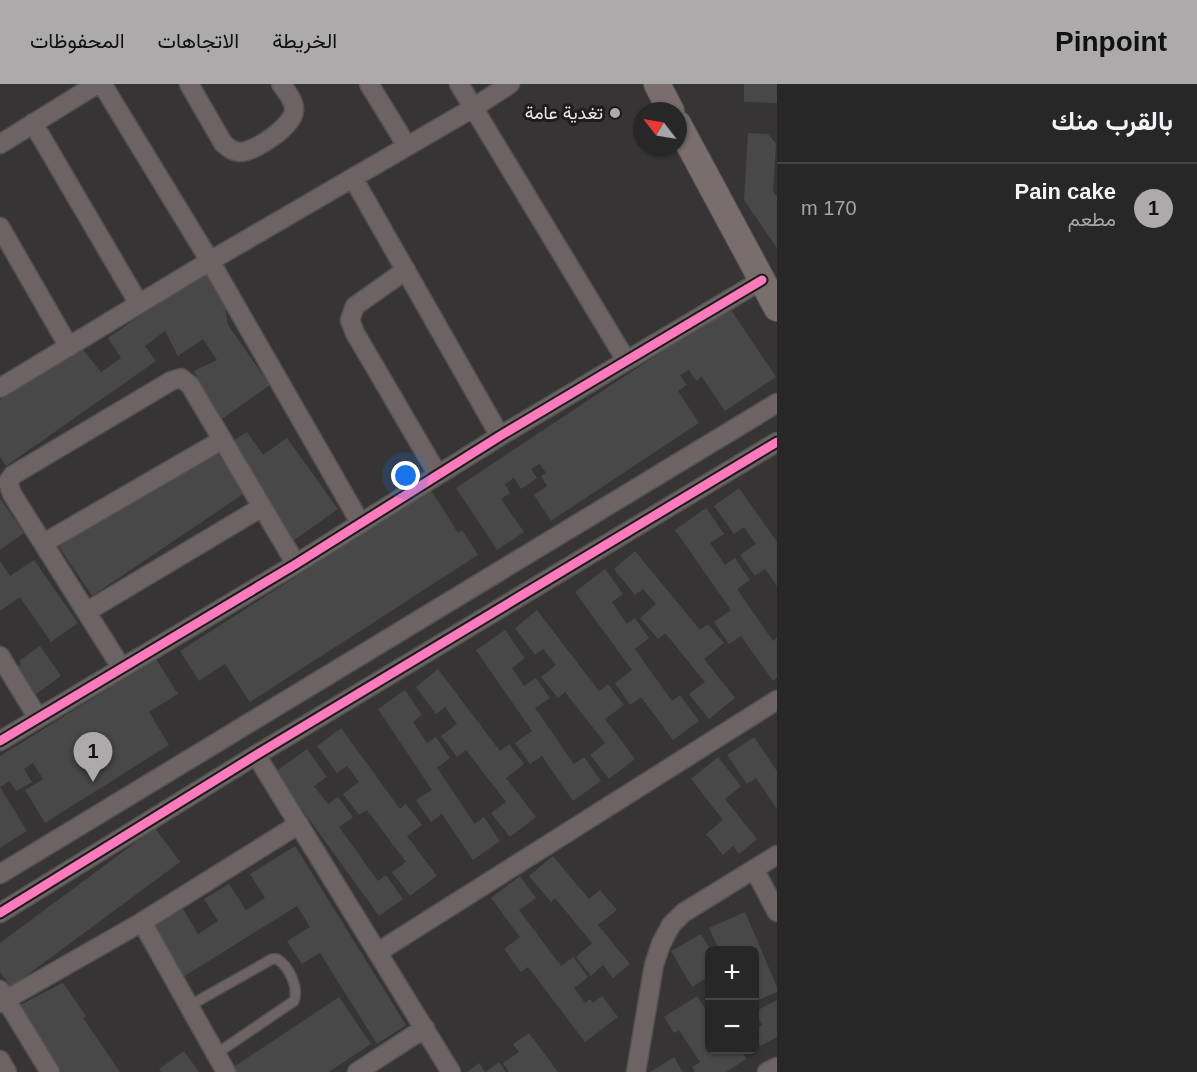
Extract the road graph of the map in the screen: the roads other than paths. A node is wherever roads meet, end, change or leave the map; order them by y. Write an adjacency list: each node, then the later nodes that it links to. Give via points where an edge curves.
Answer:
1 (97, 84): 11 (street)
2 (102, 84): 17 (street)
3 (189, 84): 4 (street, via 223,143 238,152 255,148 291,120 293,103)
4 (282, 84)
5 (369, 84): 14 (street)
6 (459, 84): 10 (street)
7 (510, 84): 10 (street)
8 (657, 84): 9 (street)
9 (666, 102)
10 (473, 108): 14 (street); 23 (street)
11 (33, 123): 13 (street); 20 (street)
12 (687, 141): 19 (street)
13 (0, 144)
14 (407, 146): 15 (street)
15 (353, 178): 17 (street); 18 (street)
16 (0, 227): 22 (street)
17 (210, 261): 20 (street); 31 (street)
18 (406, 270): 26 (street); 29 (street, via 355,306 350,320)
19 (762, 280): 21 (street); 23 (street)
20 (139, 304): 22 (street)
21 (777, 308)
22 (69, 347): 24 (street)
23 (626, 360): 26 (street)
24 (0, 388)
25 (777, 403): 44 (street)
26 (500, 436): 29 (street)
27 (222, 440): 30 (street); 32 (street); 32 (street, via 188,381 171,381 9,478 12,494)
28 (777, 442): 40 (street)
29 (438, 476): 31 (street)
30 (262, 507): 33 (street); 34 (street)
31 (361, 524): 33 (street)
32 (44, 543): 34 (street)
33 (296, 564): 36 (street)
34 (86, 612): 36 (street)
35 (0, 656): 38 (street)
36 (121, 667): 38 (street)
37 (777, 700): 48 (street)
38 (39, 718): 39 (street)
39 (0, 741)
40 (256, 755): 41 (street); 46 (street)
41 (299, 824): 47 (street); 48 (street)
42 (777, 855): 43 (street)
43 (754, 869): 45 (street); 60 (street, via 683,913 671,925 654,965)
44 (0, 874)
45 (777, 912)
46 (0, 913)
47 (142, 921): 49 (street); 50 (street)
48 (378, 952): 51 (street)
49 (2, 998): 56 (street)
50 (189, 1006): 52 (street); 52 (lane, via 272,959 284,966 296,989 294,1001)
51 (425, 1029): 58 (street); 59 (street)
52 (216, 1053): 57 (street)
53 (0, 1060): 55 (street)
54 (777, 1067): 61 (street)
55 (8, 1072)
56 (50, 1072)
57 (226, 1072)
58 (357, 1072)
59 (451, 1072)
60 (636, 1072)
61 (767, 1072)

